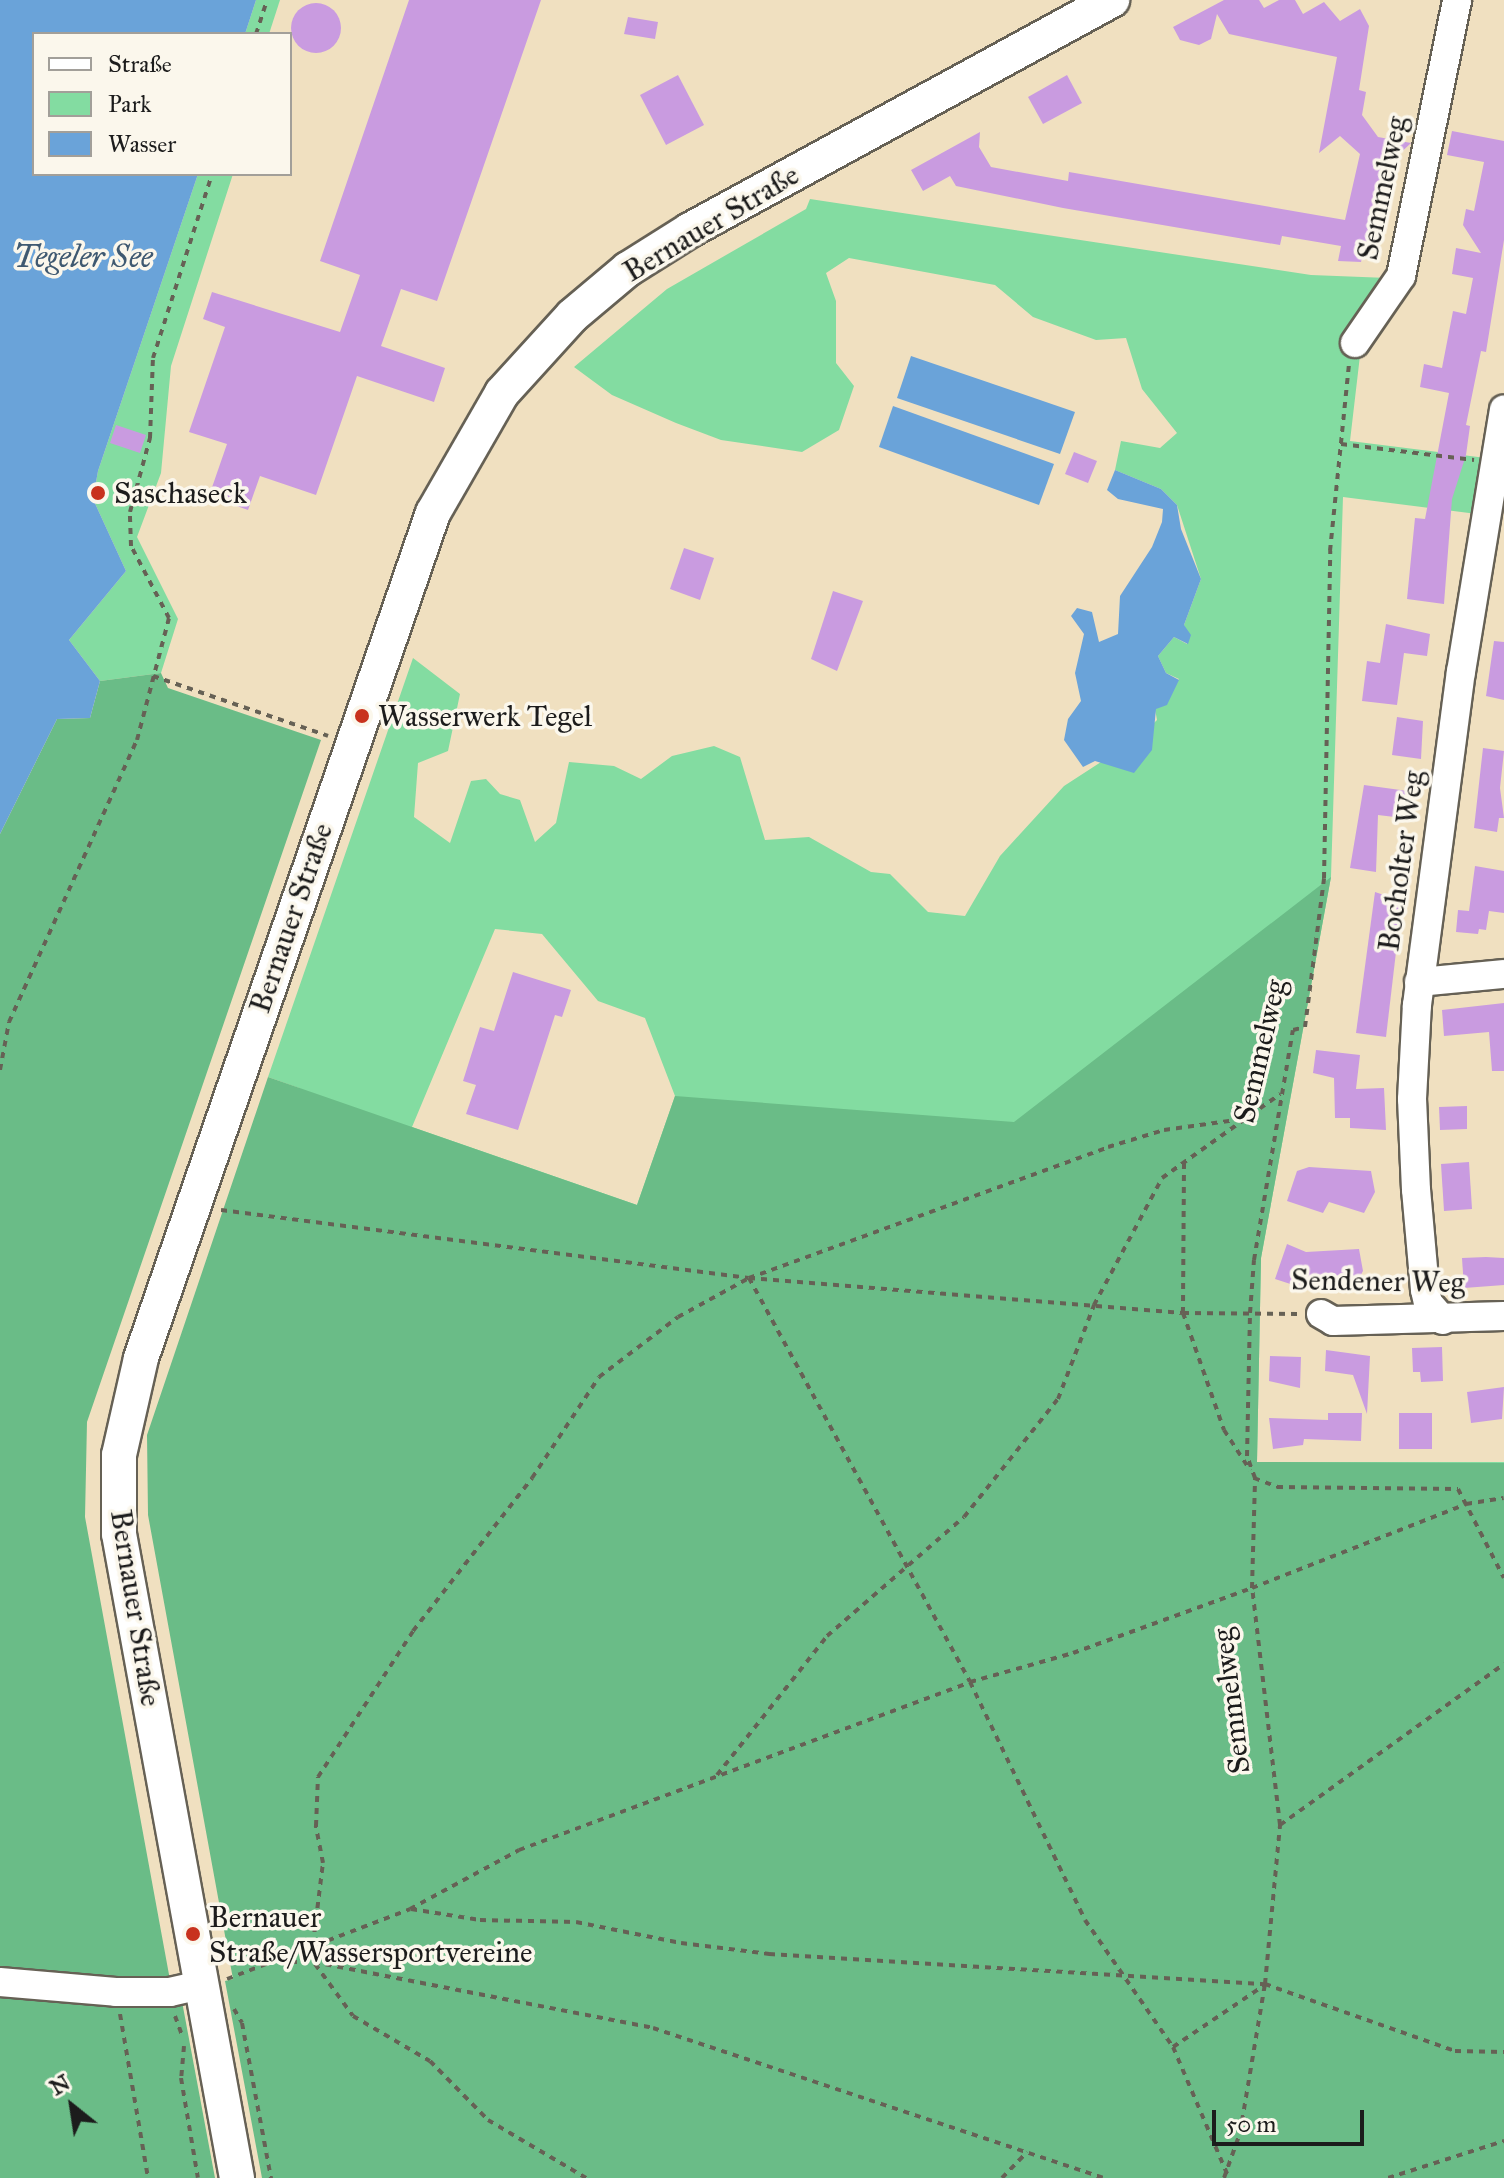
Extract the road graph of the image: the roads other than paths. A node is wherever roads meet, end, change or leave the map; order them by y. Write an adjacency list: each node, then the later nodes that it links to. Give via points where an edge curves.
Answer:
1 (1112, 0): 12 (main road, Bernauer Straße, via 628,269 533,356 482,422 445,486 388,634 202,1176 123,1425 119,1534)
2 (1457, 0): 3 (street, Semmelweg, via 1401,276)
3 (1355, 343)
4 (1504, 409): 5 (street, Bocholter Weg)
5 (1494, 468): 7 (street, Bocholter Weg)
6 (1504, 974): 7 (street)
7 (1419, 982): 10 (street, Bocholter Weg, via 1412,1097 1416,1190 1425,1290 1428,1303)
8 (1321, 1314): 10 (street, Sendener Weg, via 1333,1321)
9 (1504, 1316): 10 (street, Sendener Weg)
10 (1443, 1320)
11 (0, 1982): 12 (street, via 116,1992)
12 (209, 1985): 13 (main road, Bernauer Straße)
13 (237, 2178)

